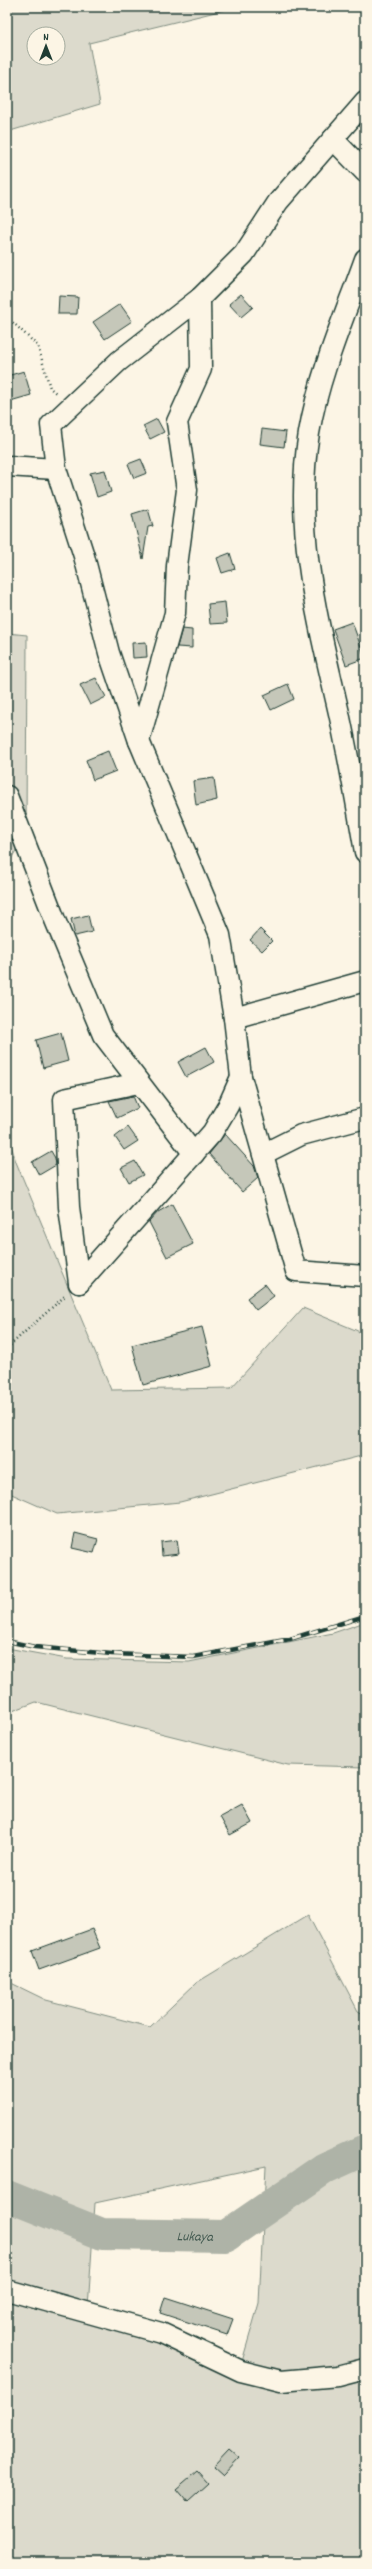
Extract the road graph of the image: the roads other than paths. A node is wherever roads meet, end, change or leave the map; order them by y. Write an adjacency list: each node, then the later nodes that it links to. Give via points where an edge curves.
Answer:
1 (365, 102): 2 (street)
2 (333, 139): 3 (street); 5 (street, via 278,202 244,254)
3 (365, 172)
4 (365, 259): 10 (street, via 329,360 309,433 304,480 304,529 312,590)
5 (200, 298): 7 (street, via 119,361 51,425); 8 (street, via 201,369 178,422 187,490 177,566 175,613)
6 (7, 466): 7 (street)
7 (56, 469): 8 (street, via 84,556 109,653)
8 (139, 741): 12 (street, via 220,935)
9 (7, 796): 14 (street, via 95,1018 103,1035)
10 (365, 852)
11 (365, 981): 12 (street)
12 (234, 1018): 13 (street)
13 (241, 1077): 16 (street, via 212,1133); 17 (street)
14 (138, 1083): 16 (street); 16 (street, via 64,1099 69,1207 79,1283)
15 (365, 1118): 17 (street, via 301,1135)
16 (194, 1154)
17 (263, 1154): 18 (street, via 296,1271)
18 (365, 1276)
19 (7, 2290): 20 (street, via 161,2333 241,2371 281,2381 338,2376)
20 (365, 2369)

